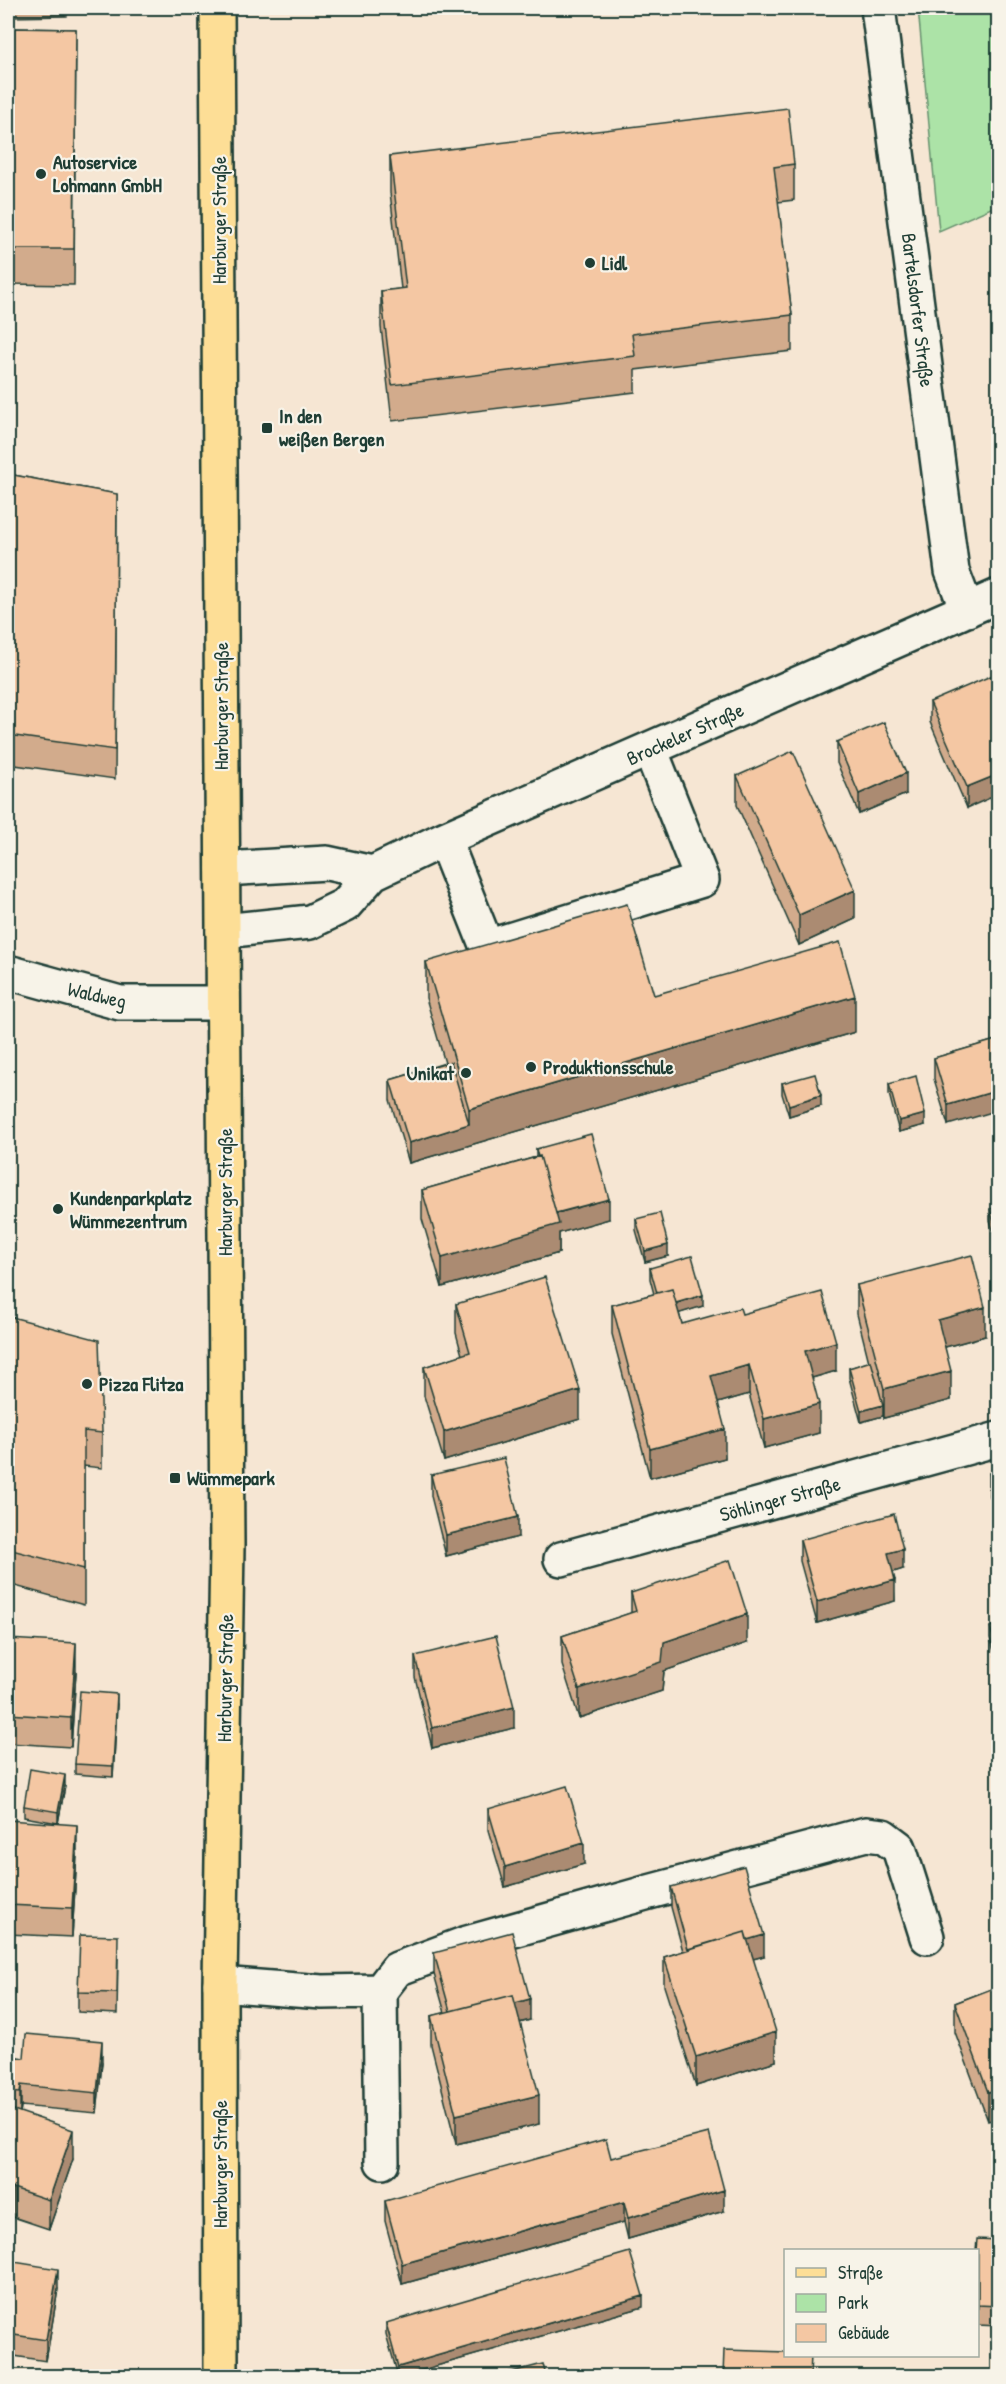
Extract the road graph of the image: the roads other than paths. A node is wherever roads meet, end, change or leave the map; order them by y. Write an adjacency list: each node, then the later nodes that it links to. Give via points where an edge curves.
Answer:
1 (217, 8): 7 (main road, Harburger Straße)
2 (878, 8): 4 (street, Bartelsdorfer Straße, via 952,571)
3 (999, 596): 4 (street, Brockeler Straße)
4 (967, 610): 5 (street, Brockeler Straße)
5 (650, 749): 6 (street, Brockeler Straße); 6 (street, via 702,880 487,946)
6 (444, 839): 8 (street, Brockeler Straße)
7 (223, 869): 8 (street, via 327,863); 9 (main road, Harburger Straße)
8 (373, 873): 9 (street, Brockeler Straße, via 345,905 310,922)
9 (223, 931): 11 (main road, Harburger Straße)
10 (8, 972): 11 (street, Waldweg, via 120,1003)
11 (223, 1004): 15 (main road, Harburger Straße, via 228,1546)
12 (999, 1439): 13 (street, Söhlinger Straße)
13 (561, 1559)
14 (927, 1937): 16 (street, via 899,1848 884,1836 866,1834 464,1944 397,1969)
15 (220, 1984): 16 (street, via 322,1992); 18 (main road, Harburger Straße)
16 (380, 1991): 17 (street)
17 (382, 2162)
18 (221, 2376)

